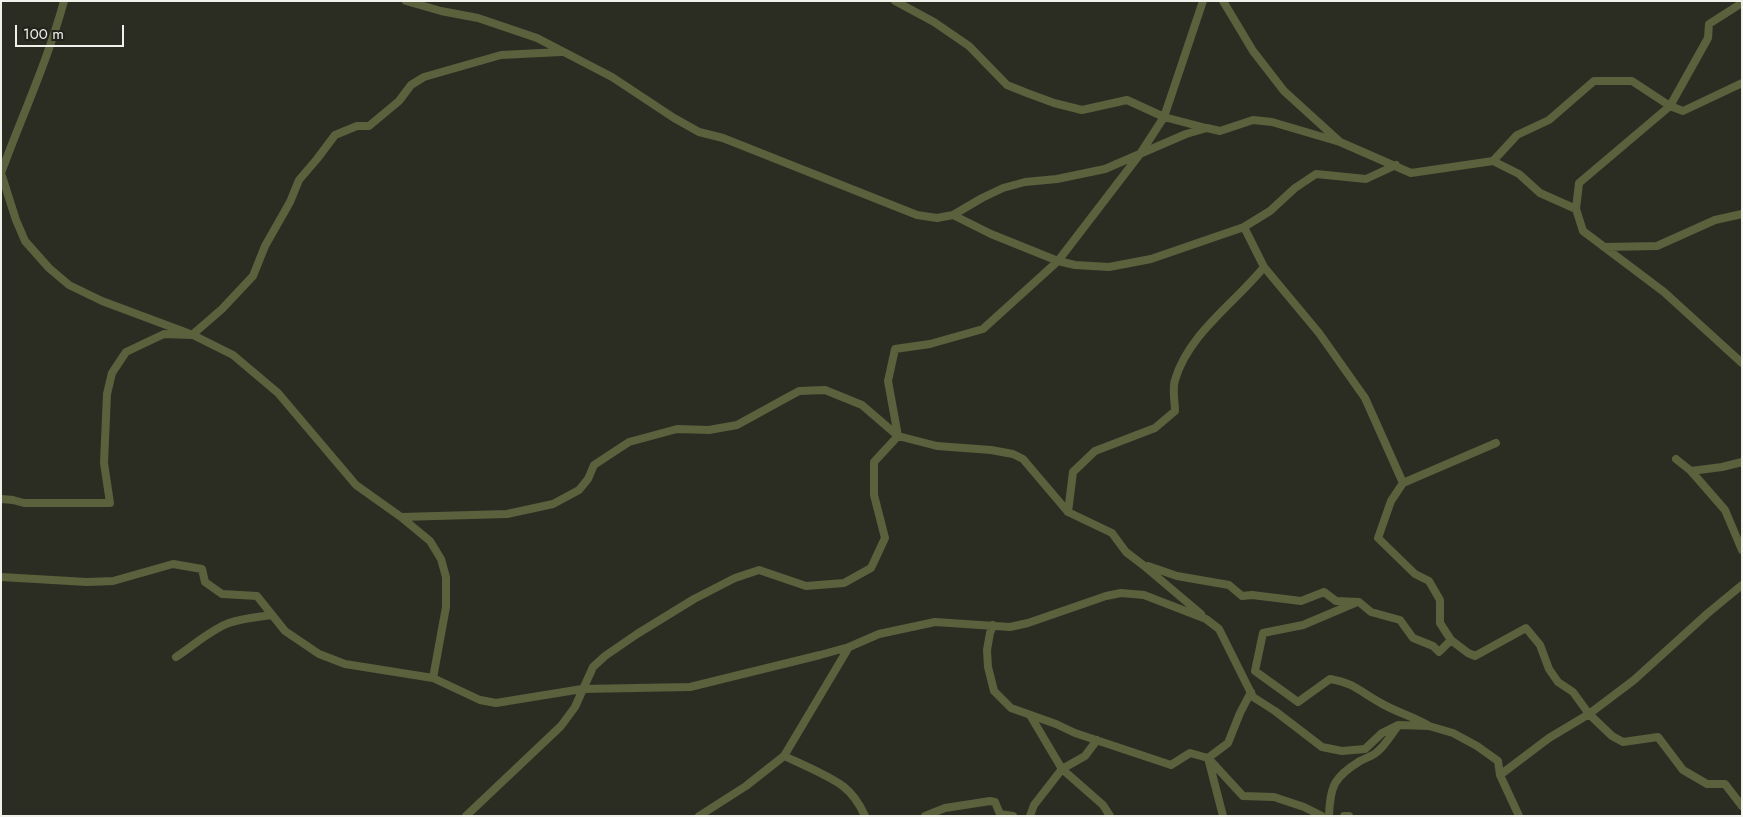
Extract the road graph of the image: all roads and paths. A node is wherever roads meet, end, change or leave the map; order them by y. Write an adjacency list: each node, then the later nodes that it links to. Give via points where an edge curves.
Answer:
1 (64, 1): 18 (street, via 54,37)
2 (406, 1): 8 (street)
3 (444, 1): 8 (street)
4 (896, 1): 12 (street, via 969,46 1007,84 1054,103 1082,110 1127,100)
5 (1202, 1): 12 (street)
6 (1223, 1): 14 (street, via 1259,60 1284,91)
7 (1742, 3): 11 (street, via 1709,24 1708,38)
8 (441, 11): 9 (street, via 478,18 537,38)
9 (563, 52): 21 (street, via 612,77 699,132 723,138 917,214 937,218); 26 (street, via 501,55 424,77 410,85 399,101 369,126 357,126 335,135 299,180 253,276 222,310)
10 (1742, 83): 11 (street, via 1683,111)
11 (1670, 106): 16 (street, via 1632,81 1594,81 1549,120 1517,135); 19 (street, via 1579,183)
12 (1164, 117): 13 (street); 15 (street)
13 (1207, 128): 14 (street, via 1220,131 1253,120 1272,122); 15 (street)
14 (1340, 142): 17 (street)
15 (1140, 154): 21 (street, via 1105,169 1004,188); 24 (street)
16 (1493, 161): 17 (street, via 1411,173); 19 (street, via 1519,174 1540,193)
17 (1396, 166): 22 (street, via 1366,179 1316,174 1270,211)
18 (1, 173): 26 (street, via 25,241 69,285)
19 (1576, 209): 23 (street, via 1583,231)
20 (1742, 214): 23 (street, via 1715,220 1657,246)
21 (953, 215): 24 (street)
22 (1244, 227): 24 (street, via 1151,259 1117,266 1075,265); 25 (street)
23 (1604, 247): 27 (street, via 1664,292)
24 (1058, 261): 28 (street, via 983,329 930,344 895,349 888,381)
25 (1264, 267): 33 (street, via 1319,333 1366,398); 35 (street, via 1191,346 1174,382 1175,411 1155,428 1095,451 1073,472)
26 (192, 335): 34 (street, via 164,334 126,352 112,373 107,394 104,463 110,503 24,503); 36 (street, via 233,355 278,393 356,485)
27 (1742, 364)
28 (898, 436): 35 (street, via 937,446 1014,454 1023,459); 36 (street, via 862,405 825,390 799,390 737,425 709,430 677,429 629,442 594,465 579,490 553,504 507,514); 49 (street, via 874,462 874,495 885,538 872,568 844,583 806,586 759,570 735,578 694,599 605,656 593,667)
29 (1496, 443): 33 (street)
30 (1676, 459): 32 (street)
31 (1742, 462): 32 (street)
32 (1691, 471): 37 (street, via 1725,510)
33 (1403, 483): 45 (street, via 1391,501 1378,538 1415,574 1429,581 1440,600 1440,623)
34 (1, 499)
35 (1068, 512): 38 (street, via 1112,533 1126,552)
36 (401, 517): 48 (street, via 430,541 441,559 446,577 446,607)
37 (1742, 550)
38 (1143, 565): 41 (street, via 1176,576 1229,585 1242,596 1301,601 1324,592 1336,601); 43 (street)
39 (1, 577): 42 (street, via 113,581 173,564 202,570 205,582 222,594 258,596)
40 (1742, 585): 51 (street, via 1634,680)
41 (1359, 602): 45 (street, via 1371,612 1400,620 1413,638 1439,652); 54 (street, via 1303,624 1263,632 1255,671 1298,702 1330,679 1355,686 1379,702)
42 (272, 615): 47 (street, via 229,623); 48 (street, via 285,631 319,654 345,664)
43 (1206, 619): 44 (street, via 1144,595 1122,593 1028,623 1010,627); 50 (street, via 1218,629)
44 (993, 625): 46 (street, via 934,622 880,634); 52 (street, via 987,650 994,691 1011,708)
45 (1451, 640): 51 (street, via 1475,656 1526,628 1540,645 1558,682 1573,692)
46 (848, 647): 49 (street, via 690,687); 56 (street)
47 (176, 657)
48 (433, 678): 49 (street, via 480,700 496,703)
49 (582, 690): 61 (street, via 575,707 561,726)
50 (1251, 692): 53 (street, via 1253,697 1322,747 1342,751 1365,749 1382,733); 57 (street, via 1228,743)
51 (1589, 714): 59 (street, via 1549,738); 60 (street, via 1623,742 1658,736 1683,770 1706,784 1725,784)
52 (1030, 715): 55 (street); 58 (street)
53 (1398, 725): 54 (street); 70 (street, via 1377,752 1335,781)
54 (1429, 726): 59 (street, via 1453,732 1477,746 1498,761)
55 (1097, 740): 57 (street, via 1171,765 1190,753); 58 (street, via 1085,756)
56 (784, 756): 62 (street, via 746,786); 63 (street, via 844,787)
57 (1208, 758): 68 (street); 69 (street, via 1243,796 1274,797)
58 (1062, 769): 66 (street, via 1034,805); 67 (street)
59 (1500, 775): 73 (street)
60 (1742, 806)
61 (466, 816)
62 (699, 816)
63 (865, 816)
64 (925, 816): 65 (street, via 945,808 990,801 995,802 1000,814)
65 (1013, 816)
66 (1030, 816)
67 (1110, 816)
68 (1223, 816)
69 (1322, 816)
70 (1329, 816)
71 (1344, 816): 72 (street)
72 (1349, 816)
73 (1519, 816)

